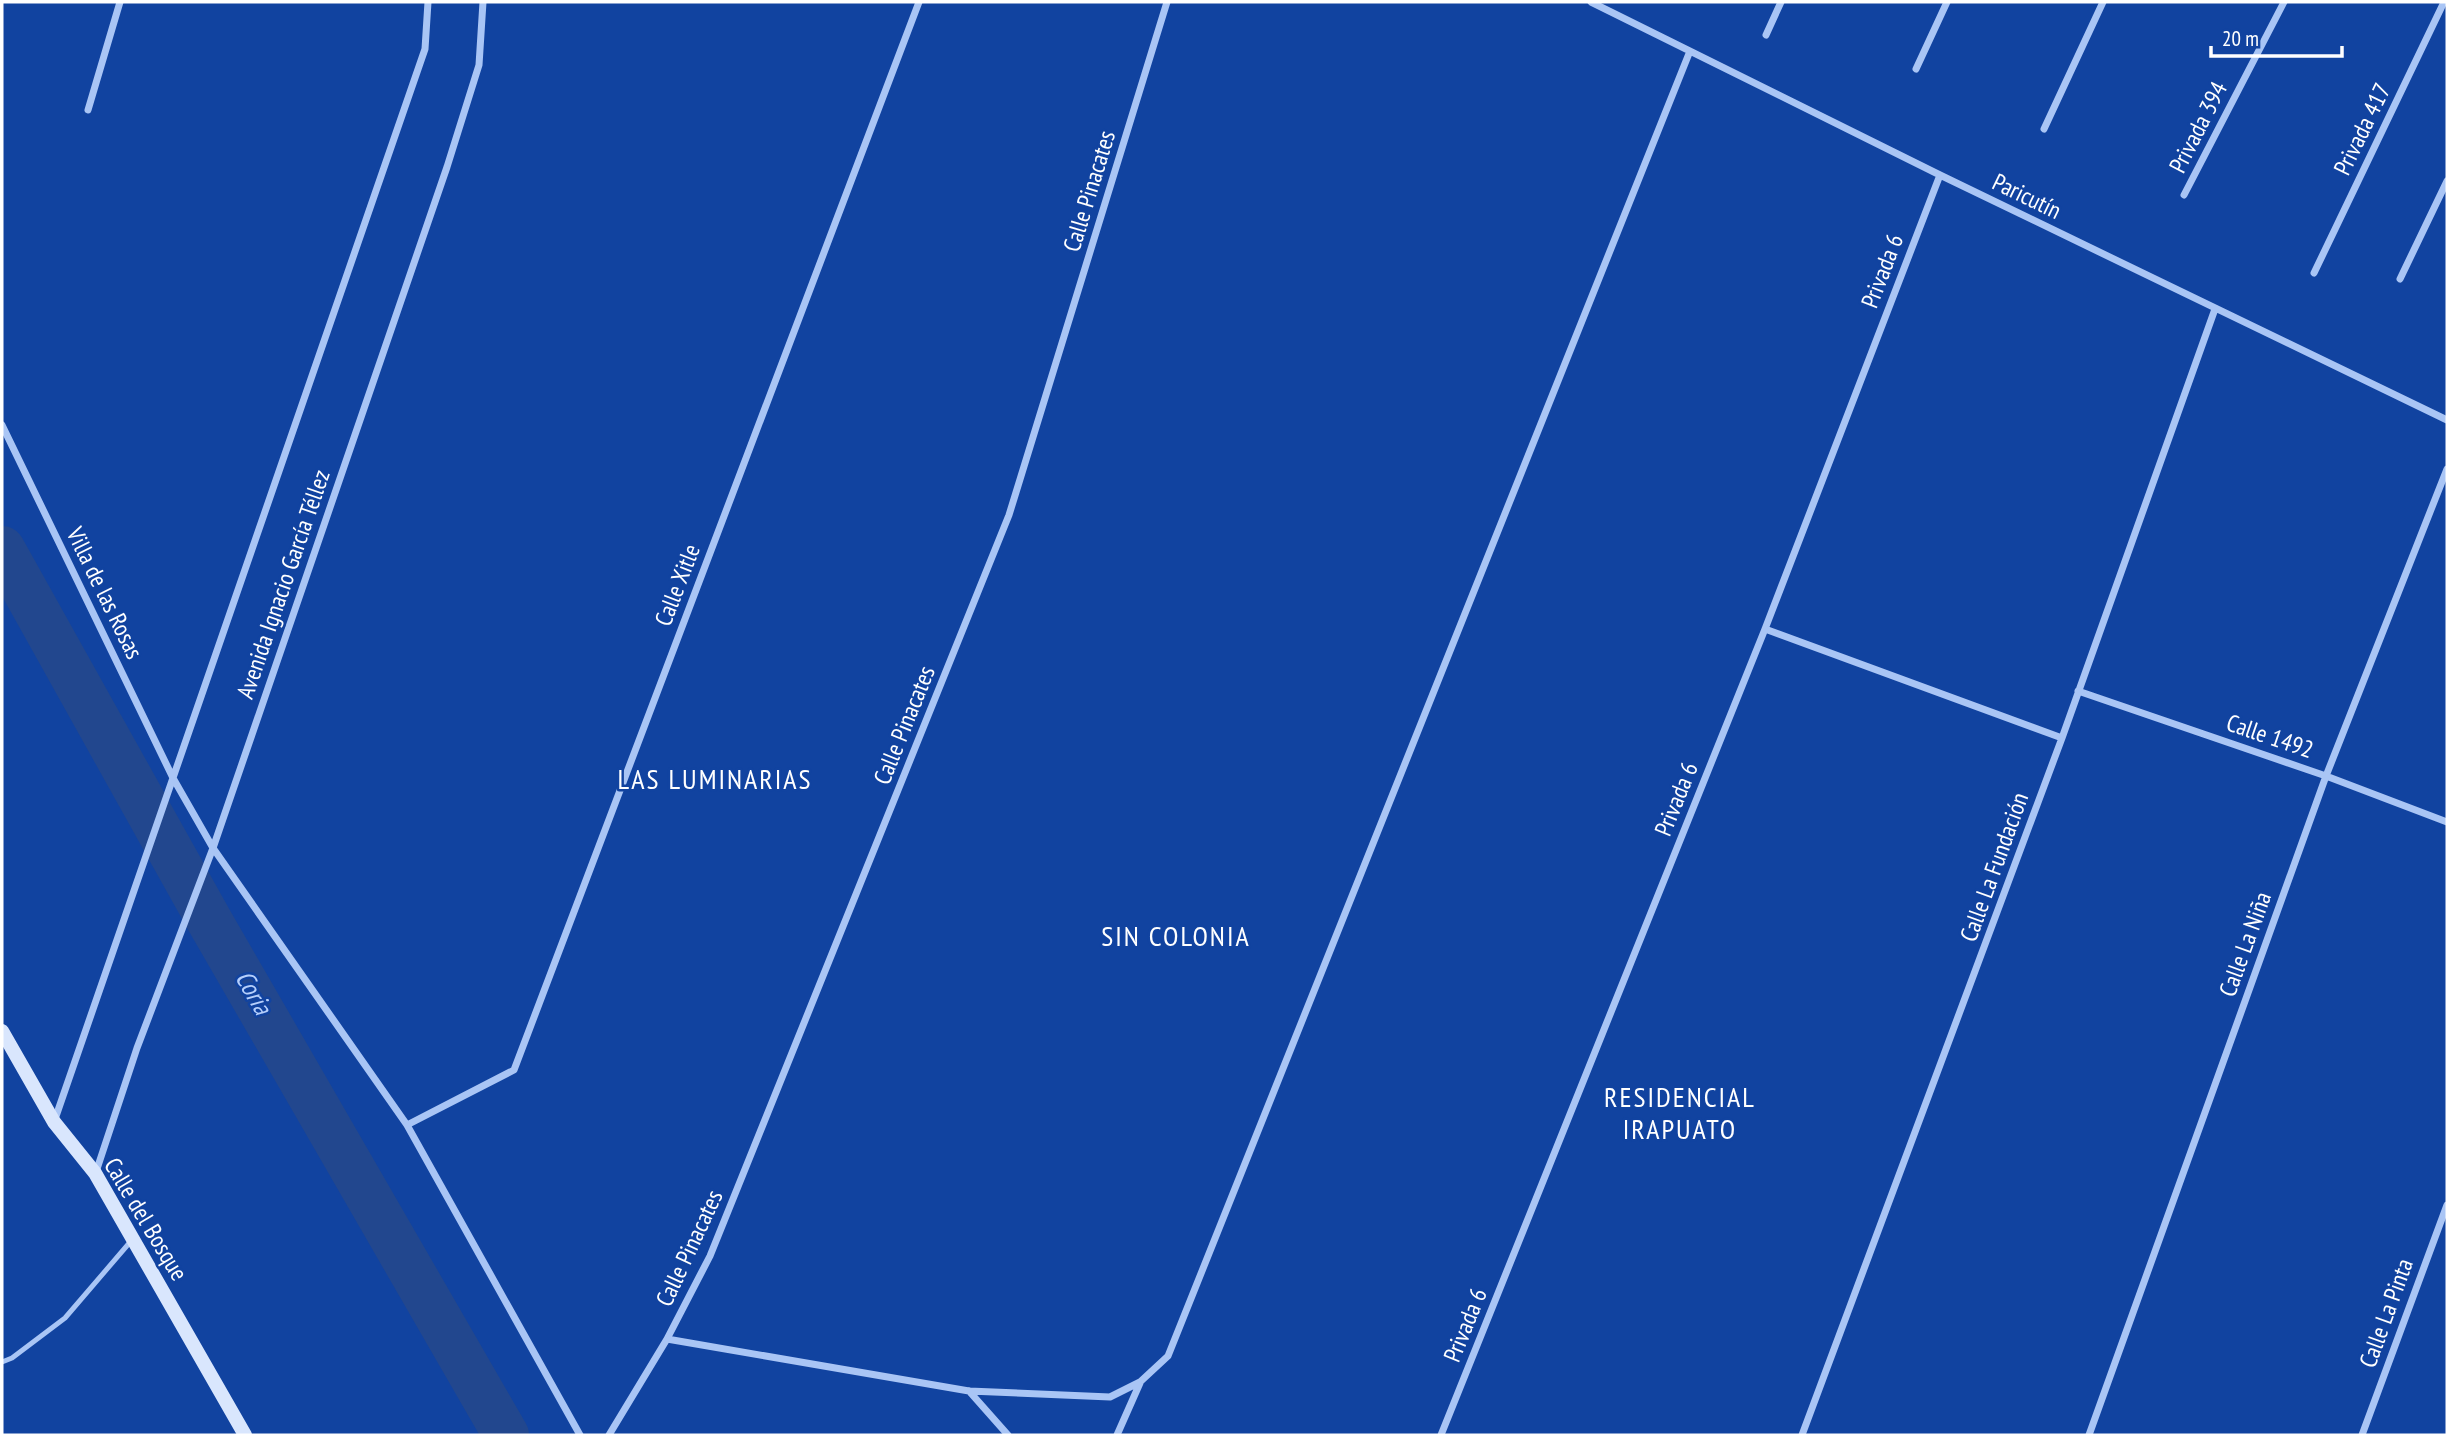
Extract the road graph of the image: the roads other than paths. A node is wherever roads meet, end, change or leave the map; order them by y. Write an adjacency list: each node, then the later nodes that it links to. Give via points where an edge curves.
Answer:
1 (120, 2): 15 (street)
2 (428, 2): 30 (street, Avenida Ignacio García Téllez, via 425,49)
3 (483, 2): 32 (street, Avenida Ignacio García Téllez, via 479,65 447,167)
4 (919, 2): 35 (street, Calle Xitle, via 514,1070)
5 (1167, 2): 39 (street, Calle Pinacates, via 1009,515 710,1256)
6 (1591, 2): 13 (street, Paricutín)
7 (1781, 2): 12 (street)
8 (1947, 2): 14 (street)
9 (2103, 2): 16 (street)
10 (2284, 2): 19 (street, Privada 394)
11 (2444, 2): 20 (street, Privada 417)
12 (1766, 35)
13 (1690, 51): 17 (street, Paricutín); 41 (street, via 1168,1356)
14 (1916, 69)
15 (88, 110)
16 (2044, 129)
17 (1940, 175): 22 (street, Paricutín); 26 (street, Privada 6)
18 (2447, 181): 21 (street)
19 (2184, 195)
20 (2314, 273)
21 (2400, 279)
22 (2215, 309): 23 (street, Paricutín); 27 (street, Calle La Fundación)
23 (2447, 420)
24 (2, 425): 30 (street, Villa de las Rosas)
25 (2447, 469): 29 (street, Calle La Niña)
26 (1765, 629): 28 (street); 48 (street, Privada 6)
27 (2078, 691): 28 (street, Calle La Fundación); 29 (street, Calle 1492)
28 (2062, 738): 49 (street, Calle La Fundación)
29 (2326, 776): 31 (street, Calle 1492); 50 (street, Calle La Niña)
30 (173, 778): 32 (street, Villa de las Rosas); 34 (street, Avenida Ignacio García Téllez)
31 (2447, 822)
32 (213, 848): 35 (street, Villa de las Rosas); 36 (street, Avenida Ignacio García Téllez)
33 (2, 1031): 34 (street, Calle del Bosque)
34 (54, 1122): 36 (street, Calle del Bosque)
35 (407, 1125): 44 (street, Villa de las Rosas)
36 (95, 1173): 38 (street, Calle del Bosque)
37 (2447, 1205): 51 (street, Calle La Pinta)
38 (132, 1239): 40 (lane, via 65,1318); 43 (street, Calle del Bosque)
39 (667, 1339): 42 (street); 45 (street, Calle Pinacates)
40 (2, 1362)
41 (1140, 1382): 42 (street, via 1110,1397); 47 (street)
42 (968, 1391): 46 (street)
43 (245, 1435)
44 (580, 1435)
45 (609, 1435)
46 (1008, 1435)
47 (1117, 1435)
48 (1441, 1435)
49 (1802, 1435)
50 (2089, 1435)
51 (2362, 1435)

